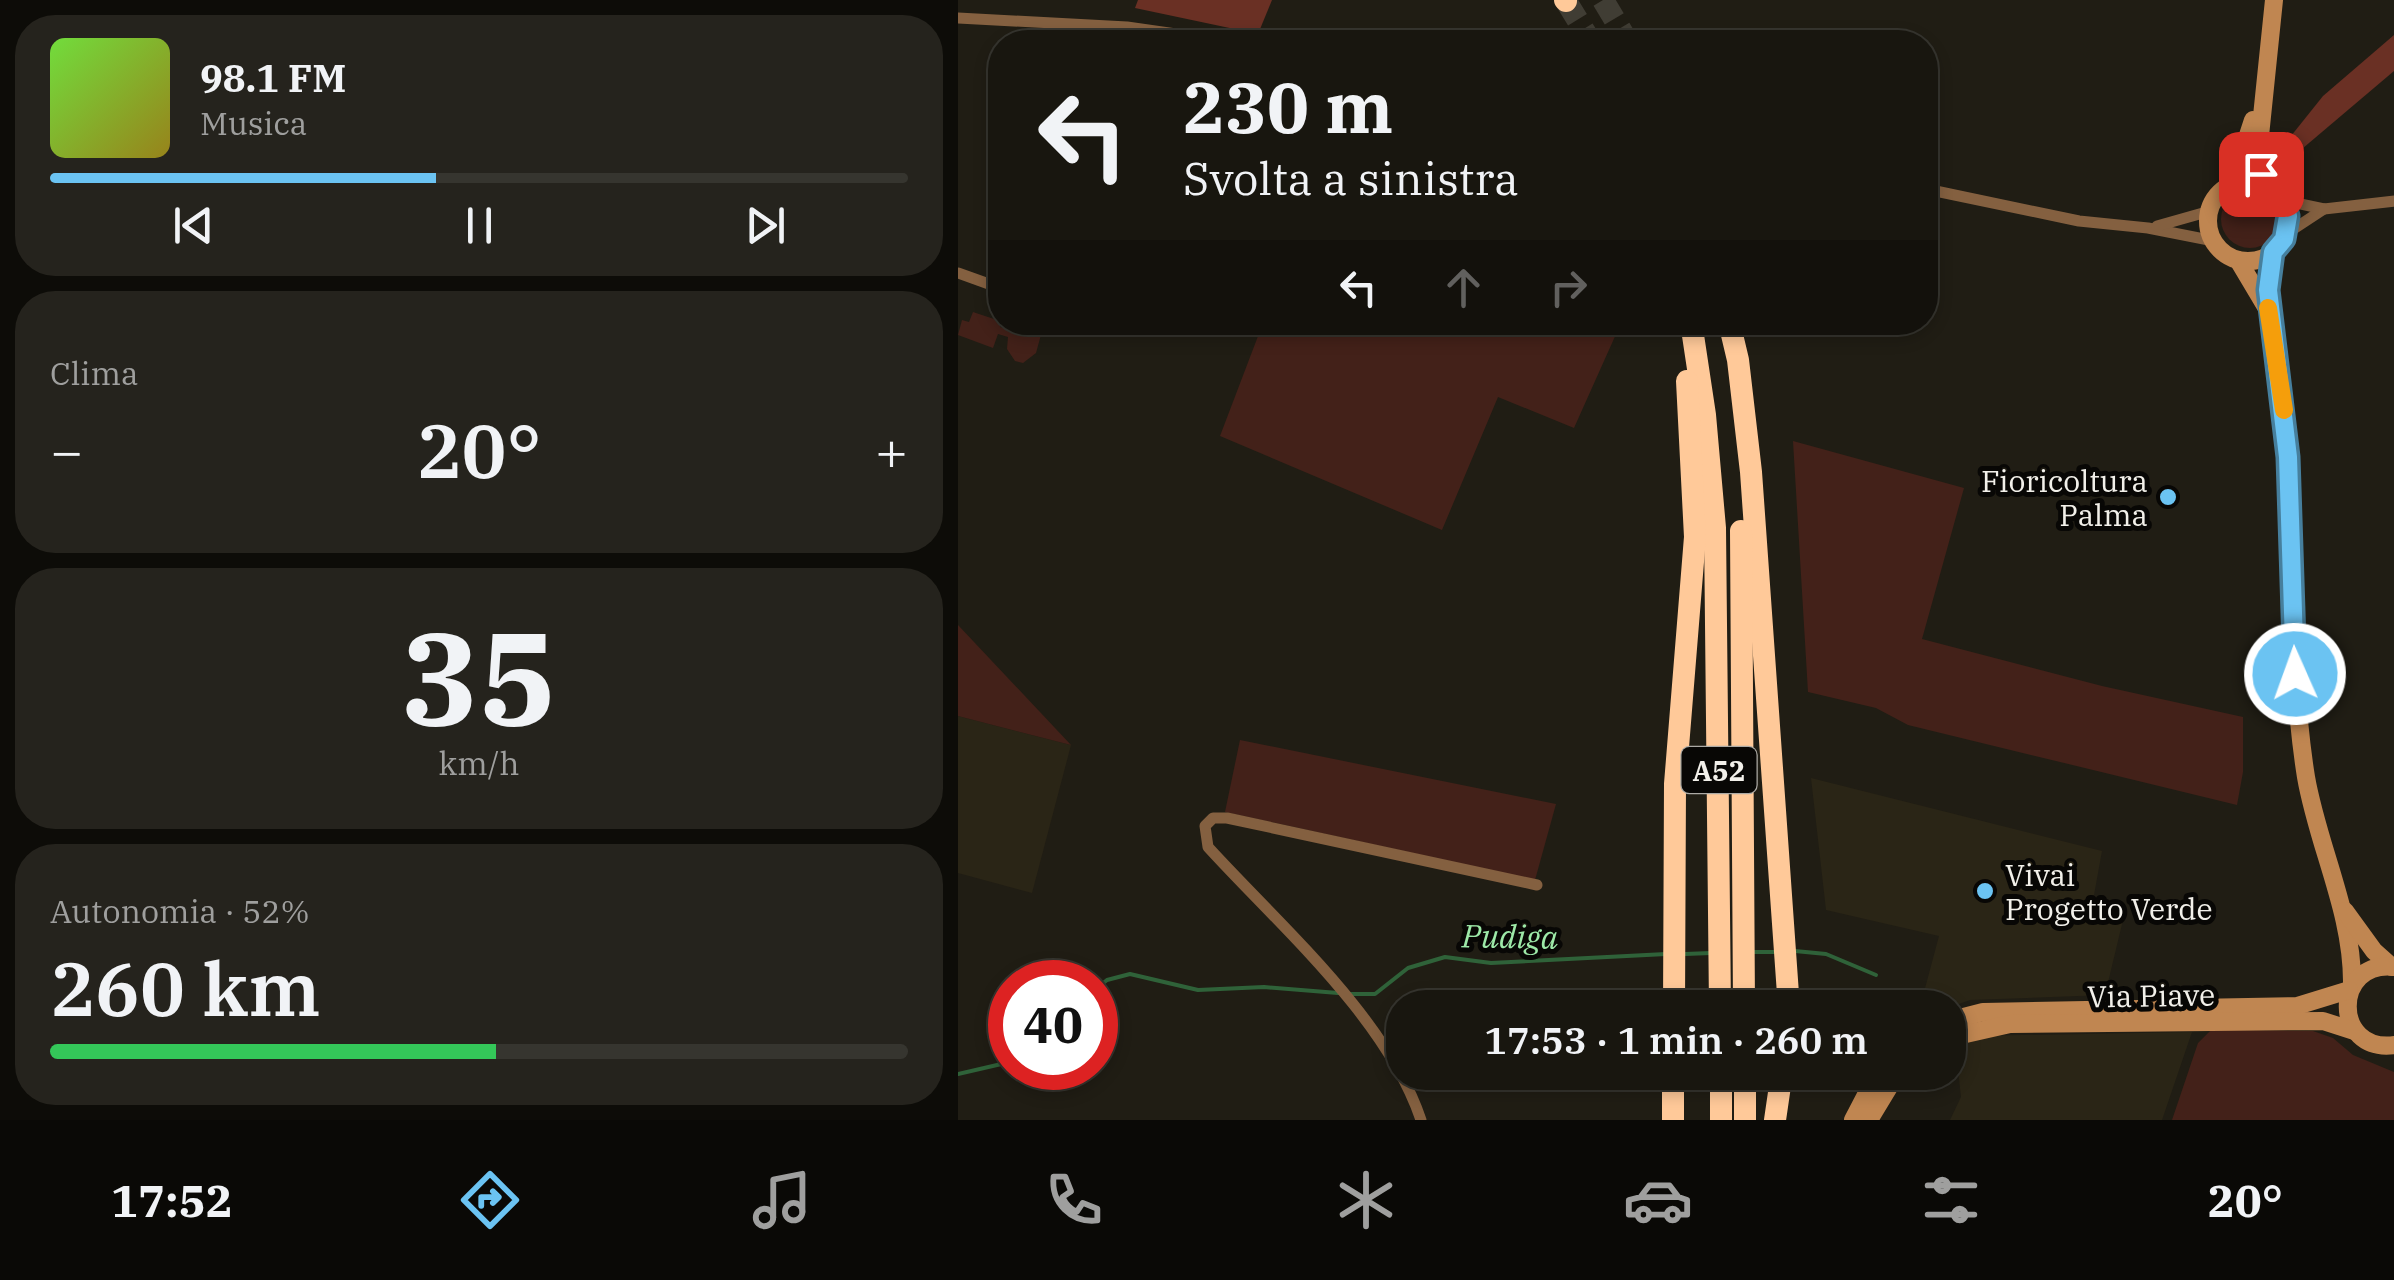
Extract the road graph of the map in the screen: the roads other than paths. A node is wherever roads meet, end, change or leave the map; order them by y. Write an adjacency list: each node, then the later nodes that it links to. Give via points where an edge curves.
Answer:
1 (2274, 0): 4 (street)
2 (958, 18): 3 (street)
3 (1087, 30)
4 (2262, 91): 5 (street); 6 (street, via 2258,165)
5 (2232, 184): 6 (street); 11 (street)
6 (2266, 185): 8 (street)
7 (1938, 192): 12 (street, via 2079,222)
8 (2282, 200): 10 (street); 13 (street)
9 (2394, 201): 10 (street)
10 (2324, 209): 13 (street)
11 (2210, 211): 12 (street); 14 (street)
12 (2148, 228): 14 (street)
13 (2286, 234): 15 (street)
14 (2214, 241): 16 (street)
15 (2273, 252): 16 (street); 19 (street)
16 (2238, 260): 19 (street)
17 (958, 272): 18 (street)
18 (988, 283)
19 (2268, 312): 25 (street, via 2288,457 2300,726 2322,844)
20 (1687, 335): 29 (highway, via 1695,536 1676,784)
21 (1690, 335): 26 (highway, A52, via 1715,528)
22 (1727, 335): 26 (highway, A52, via 1740,510)
23 (1728, 335): 32 (highway, via 1748,441)
24 (1537, 885): 46 (street, via 1227,818 1210,820 1203,832 1208,846 1351,1004 1386,1052)
25 (2342, 906): 27 (street); 28 (street)
26 (1732, 943): 30 (highway, A52); 31 (highway, A52)
27 (2393, 967): 28 (street, Via Piave, via 2370,970)
28 (2350, 988): 33 (street, Via Piave, via 2297,1006); 35 (street, via 2346,1015)
29 (1675, 990)
30 (1720, 990)
31 (1744, 990)
32 (1789, 990)
33 (1966, 1016)
34 (1966, 1031): 35 (street, Via Piave, via 2010,1024 2323,1021)
35 (2354, 1031): 36 (street)
36 (2374, 1045): 37 (street); 38 (street)
37 (2394, 1045)
38 (2394, 1058)
39 (1670, 1090): 47 (highway)
40 (1673, 1090): 48 (highway)
41 (1721, 1090): 49 (highway)
42 (1745, 1090): 50 (highway)
43 (1779, 1090): 51 (highway)
44 (1869, 1090): 52 (street)
45 (1887, 1090): 53 (street)
46 (1421, 1120)
47 (1662, 1120)
48 (1673, 1120)
49 (1721, 1120)
50 (1745, 1120)
51 (1775, 1120)
52 (1853, 1120)
53 (1869, 1120)

